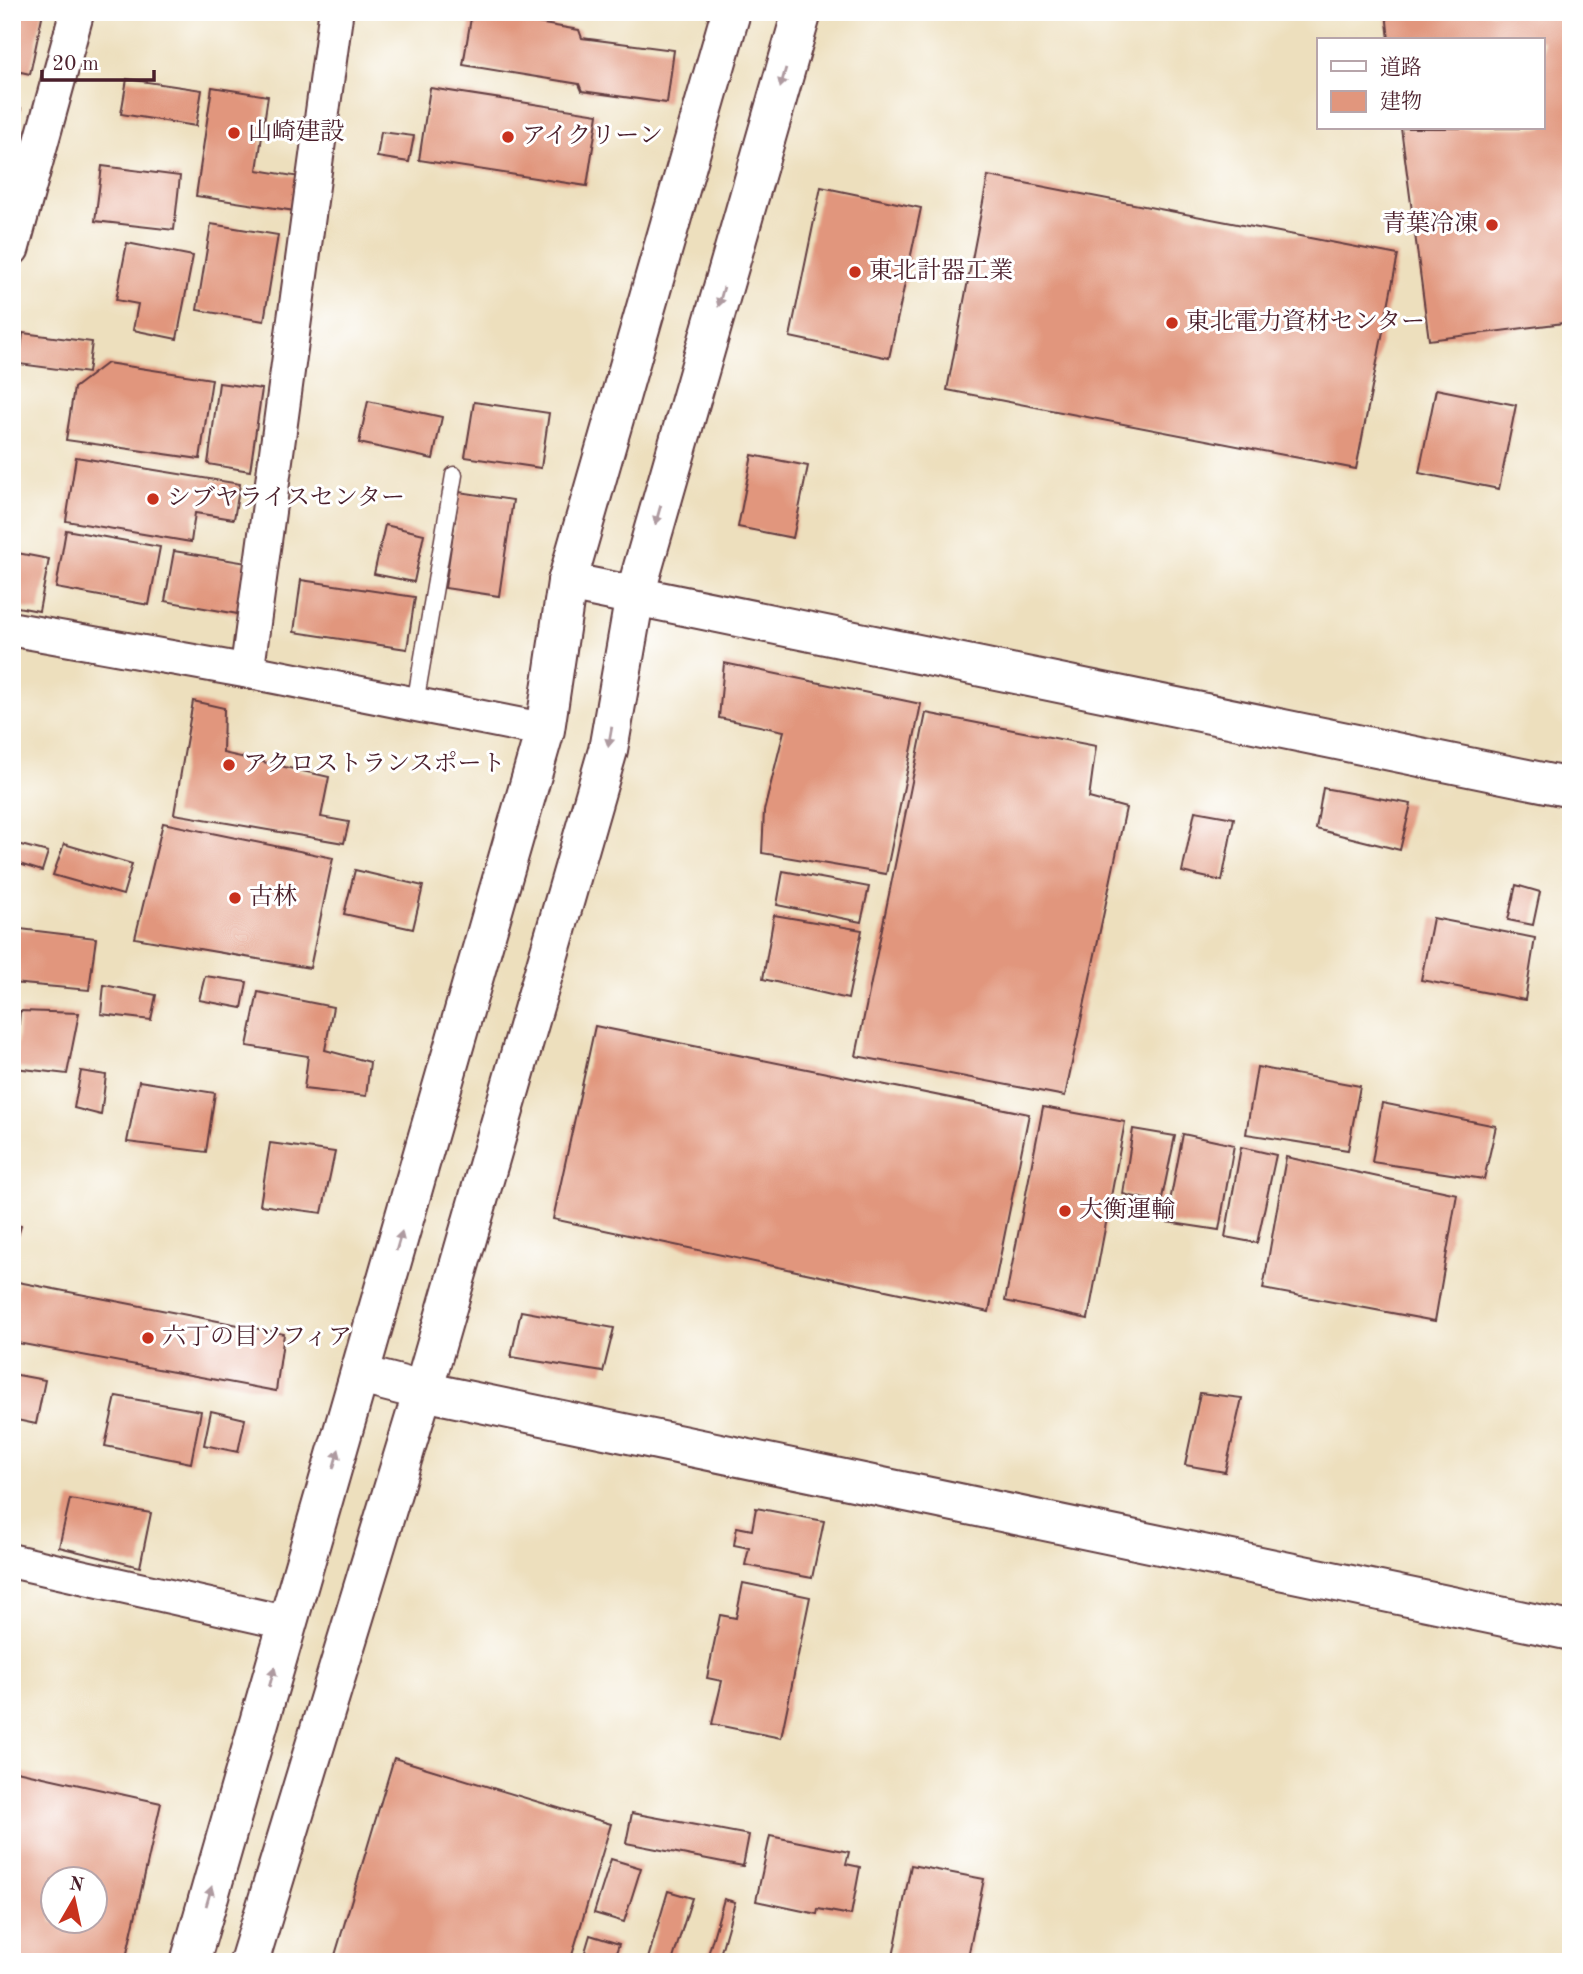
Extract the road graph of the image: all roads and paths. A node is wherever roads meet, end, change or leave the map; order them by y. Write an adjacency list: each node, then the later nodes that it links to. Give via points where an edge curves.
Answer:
1 (77, 12): 5 (street)
2 (337, 12): 10 (street)
3 (731, 12): 7 (street)
4 (802, 12): 8 (street, one-way to 8)
5 (12, 249)
6 (454, 475): 11 (lane)
7 (567, 582): 8 (street); 12 (street)
8 (635, 595): 13 (street); 15 (street, one-way to 15, via 608,750)
9 (12, 629): 10 (street)
10 (247, 671): 11 (street)
11 (415, 704): 12 (street)
12 (545, 730): 14 (street, one-way to 12)
13 (1571, 788)
14 (360, 1375): 15 (street); 17 (street, one-way to 14)
15 (423, 1391): 18 (street); 20 (street)
16 (12, 1561): 17 (street)
17 (288, 1622): 19 (street, one-way to 17)
18 (1571, 1631)
19 (190, 1962)
20 (249, 1962)

